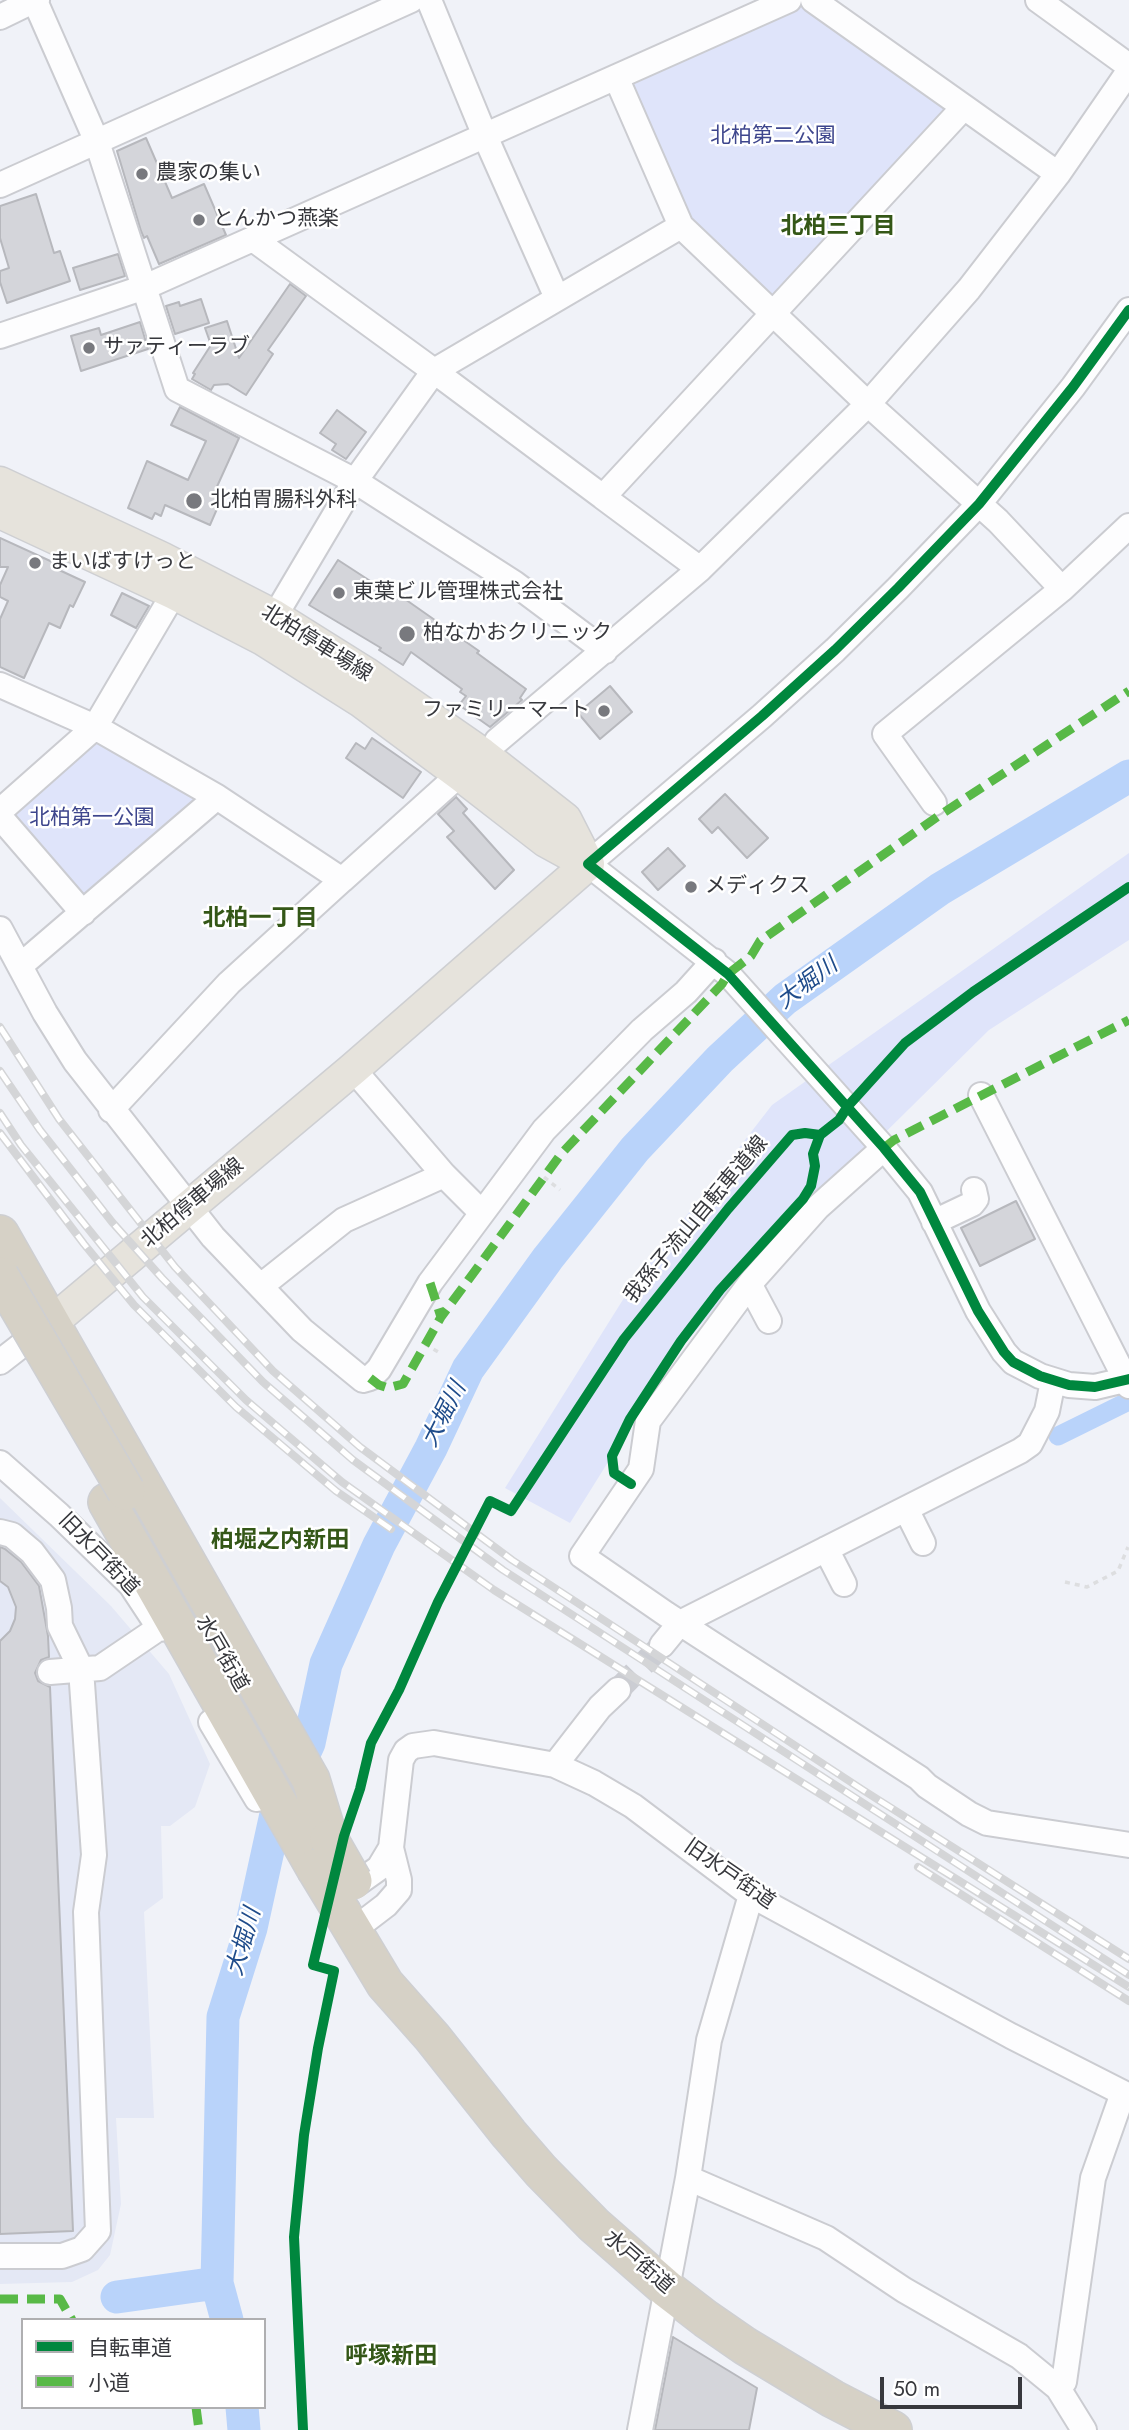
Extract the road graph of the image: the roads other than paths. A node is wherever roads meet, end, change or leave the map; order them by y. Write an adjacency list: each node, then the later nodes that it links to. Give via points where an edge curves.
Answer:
1 (36, 0): 7 (street); 12 (street)
2 (411, 0): 12 (street)
3 (429, 0): 11 (street)
4 (789, 0): 9 (street)
5 (813, 0): 10 (street)
6 (1038, 0): 8 (street)
7 (0, 17)
8 (1129, 68): 13 (street)
9 (616, 77): 11 (street); 15 (street)
10 (964, 107): 13 (street); 20 (street)
11 (485, 136): 16 (street); 18 (street)
12 (97, 142): 14 (street); 17 (street)
13 (1058, 174): 23 (street, via 969,289)
14 (0, 185)
15 (681, 226): 18 (street); 20 (street)
16 (253, 239): 17 (street); 22 (street)
17 (145, 287): 21 (street); 24 (street, via 177,389)
18 (557, 298): 22 (street)
19 (1129, 310): 27 (street)
20 (772, 313): 23 (street); 26 (street)
21 (0, 336)
22 (434, 371): 24 (street); 26 (street)
23 (868, 404): 27 (street); 30 (street)
24 (355, 481): 33 (street); 34 (street, via 514,583)
25 (0, 483): 33 (main road, 北柏停車場線, via 161,558)
26 (603, 497): 30 (street)
27 (979, 505): 31 (street); 43 (street, via 835,650)
28 (0, 512): 32 (main road, 北柏停車場線)
29 (1129, 526): 31 (street)
30 (700, 569): 34 (street)
31 (1062, 589): 40 (street, via 885,733)
32 (174, 593): 33 (main road, 北柏停車場線); 36 (street)
33 (268, 627): 43 (main road, 北柏停車場線, via 546,841)
34 (605, 652): 37 (street)
35 (0, 685): 36 (street)
36 (95, 727): 39 (street); 41 (street)
37 (497, 741)
38 (452, 782): 44 (street)
39 (216, 797): 44 (street); 45 (street)
40 (933, 803)
41 (0, 811)
42 (0, 817): 45 (street)
43 (588, 864): 48 (street); 49 (main road, 北柏停車場線)
44 (342, 880): 51 (street, via 229,983)
45 (83, 913): 47 (street)
46 (0, 929): 47 (street)
47 (20, 966): 51 (street, via 75,1061)
48 (721, 968): 52 (street); 56 (street, via 642,1030 544,1130)
49 (353, 1069): 53 (street); 55 (main road, 北柏停車場線)
50 (981, 1095): 67 (street)
51 (111, 1110): 55 (street)
52 (884, 1148): 57 (street, via 920,1192); 61 (street, via 818,1207)
53 (444, 1175): 56 (street); 60 (street, via 344,1220)
54 (974, 1190): 57 (street, via 972,1203)
55 (191, 1207): 60 (street); 64 (main road, 北柏停車場線)
56 (482, 1213): 60 (street, via 430,1283 370,1378 363,1380 302,1330)
57 (934, 1222): 66 (street, via 1004,1352 1013,1362)
58 (0, 1234): 64 (highway)
59 (0, 1276): 69 (highway, 水戸街道, bridge)
60 (261, 1286)
61 (748, 1287): 63 (street); 75 (street, via 648,1421 641,1469 582,1556)
62 (0, 1318): 69 (highway, 水戸街道)
63 (769, 1321)
64 (51, 1323): 65 (street); 81 (highway)
65 (0, 1362)
66 (1053, 1381): 67 (street, via 1095,1387); 70 (street, via 1047,1411 1030,1444)
67 (1128, 1382)
68 (0, 1463): 76 (street, 旧水戸街道, via 131,1585)
69 (116, 1497): 81 (highway, 水戸街道)
70 (906, 1509): 72 (street); 73 (street)
71 (0, 1532): 78 (street, via 12,1535 32,1552 53,1580 60,1626)
72 (923, 1543)
73 (825, 1549): 74 (street); 75 (street)
74 (844, 1584)
75 (680, 1623): 77 (street); 84 (street, via 987,1823)
76 (159, 1628): 78 (street, via 100,1668); 81 (street, 旧水戸街道, via 178,1662)
77 (662, 1644)
78 (81, 1669): 79 (street); 90 (street, via 94,1855 86,1912 98,2231 82,2249 62,2256)
79 (50, 1672)
80 (618, 1690): 82 (street)
81 (249, 1728): 83 (highway, 水戸街道); 83 (highway, via 312,1780)
82 (555, 1765): 85 (street, 旧水戸街道, via 434,1743 413,1746 401,1760); 86 (street, 旧水戸街道, via 633,1806)
83 (331, 1844): 87 (highway, 水戸街道, bridge)
84 (1129, 1845)
85 (391, 1848): 87 (street); 87 (street, 旧水戸街道, via 399,1880 395,1896)
86 (751, 1895): 88 (street, 旧水戸街道); 89 (street, via 709,2040)
87 (350, 1909): 91 (highway, 水戸街道, via 384,1983 483,2104 594,2225)
88 (1126, 2095): 92 (street, via 1093,2178 1064,2382)
89 (688, 2178): 91 (street); 92 (street, via 825,2238 1019,2356)
90 (0, 2256)
91 (667, 2289): 93 (street); 94 (highway, 水戸街道, via 745,2346)
92 (1058, 2388): 95 (street)
93 (640, 2430)
94 (893, 2430)
95 (1084, 2430)

